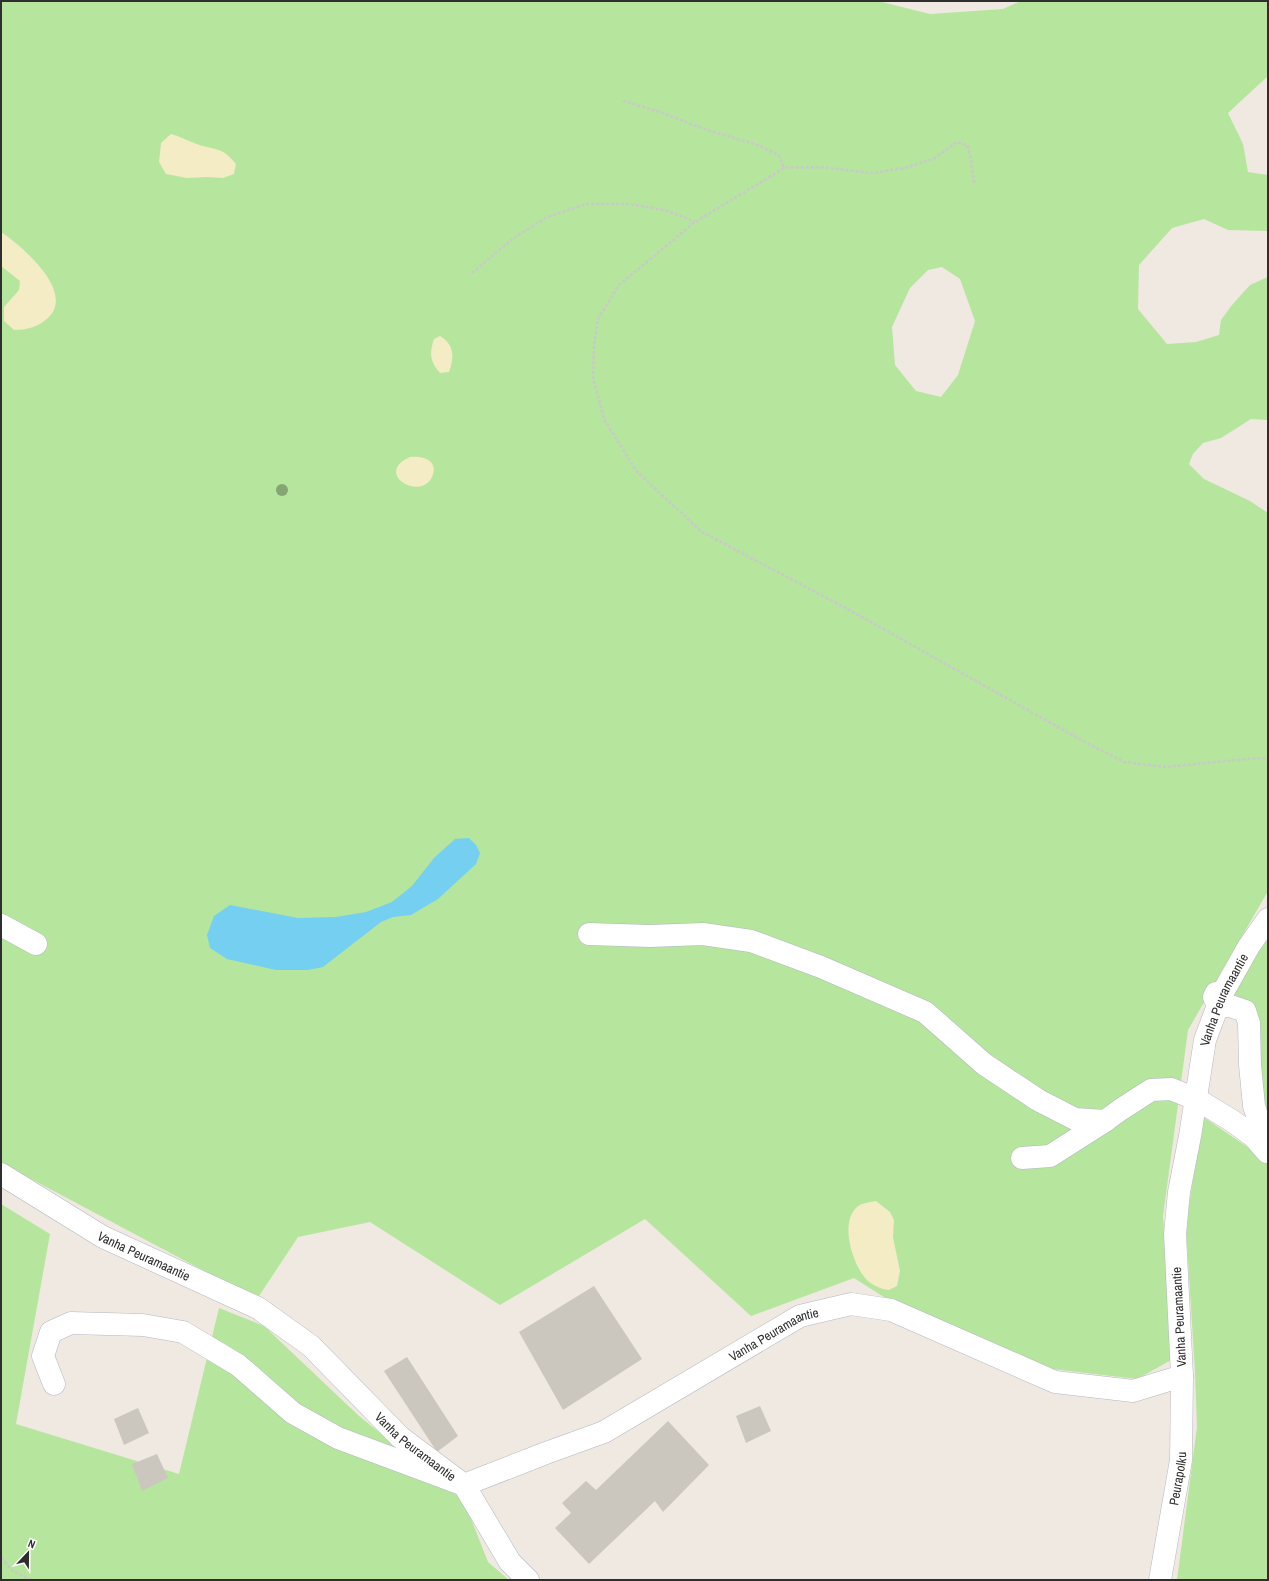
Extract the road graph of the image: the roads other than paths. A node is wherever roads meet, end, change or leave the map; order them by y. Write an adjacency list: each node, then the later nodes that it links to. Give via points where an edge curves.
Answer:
1 (1268, 907): 6 (street, via 1214,997)
2 (1268, 919): 6 (street, Vanha Peuramaantie, via 1234,972)
3 (1, 925): 5 (street)
4 (588, 934): 8 (street, via 703,934 751,941 821,967 925,1012 984,1064 1038,1100 1074,1119)
5 (36, 944)
6 (1218, 1006): 7 (street, Vanha Peuramaantie, via 1205,1040); 9 (street, via 1230,1006 1245,1011 1249,1023 1254,1106)
7 (1196, 1099): 8 (street, via 1171,1089 1151,1090); 10 (street, via 1254,1136); 13 (street, Vanha Peuramaantie, via 1179,1192 1175,1234)
8 (1105, 1121): 11 (street, via 1050,1156)
9 (1268, 1150)
10 (1268, 1154)
11 (1022, 1158)
12 (1, 1174): 15 (street, Vanha Peuramaantie, via 103,1237 258,1308 311,1346 400,1437)
13 (1182, 1376): 15 (street, Vanha Peuramaantie, via 1133,1391 1055,1382 891,1310 851,1304 800,1316 604,1432); 17 (street, Peurapolku, via 1181,1460)
14 (54, 1384): 15 (street, via 43,1356 51,1332 71,1323 143,1325 183,1332 238,1365 294,1413 338,1438)
15 (464, 1485): 16 (street, via 510,1562)
16 (528, 1580)
17 (1160, 1580)

